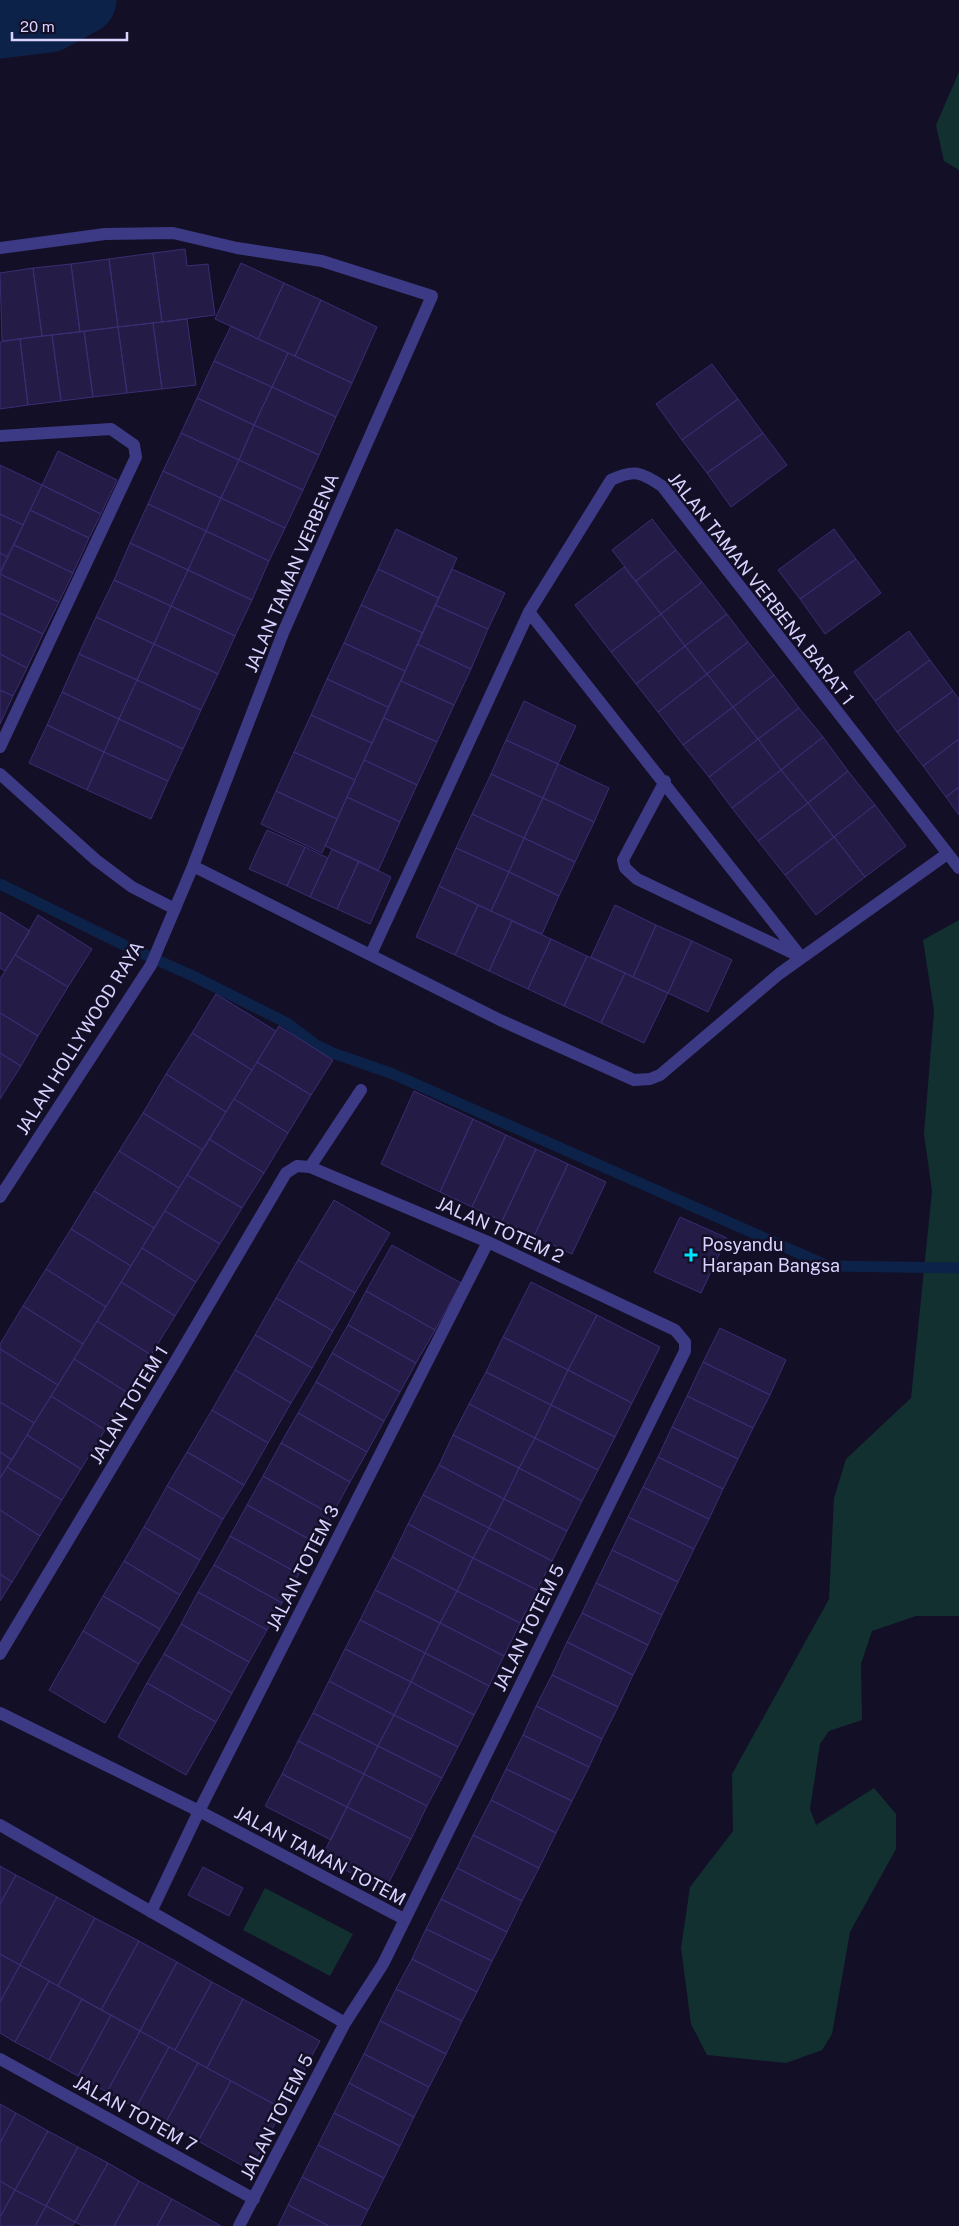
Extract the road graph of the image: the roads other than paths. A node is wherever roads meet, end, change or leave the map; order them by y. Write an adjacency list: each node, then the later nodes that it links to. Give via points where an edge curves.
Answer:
1 (0, 248): 8 (street, JALAN TAMAN VERBENA, via 105,234 173,233 237,248 322,261 432,296 283,633)
2 (0, 436): 4 (street, via 111,429 134,445 136,458)
3 (529, 612): 6 (street); 7 (street, JALAN TAMAN VERBENA BARAT 1, via 611,480 627,472 644,474 662,486); 11 (street, JALAN TAMAN VERBENA BARAT 1)
4 (0, 747)
5 (0, 774): 10 (street, via 96,860 132,887)
6 (664, 781): 12 (street); 12 (street, via 623,860 625,868 637,879)
7 (947, 854): 9 (street, JALAN TAMAN VERBENA BARAT 1); 12 (street)
8 (193, 866): 10 (street, JALAN HOLLYWOOD RAYA); 11 (street)
9 (959, 868)
10 (175, 909): 15 (street, JALAN HOLLYWOOD RAYA, via 151,965)
11 (371, 954): 12 (street, via 500,1020 634,1080 660,1075)
12 (801, 957)
13 (361, 1090): 14 (street)
14 (310, 1167): 16 (street, JALAN TOTEM 2); 18 (street, JALAN TOTEM 1, via 297,1166 286,1173)
15 (0, 1197)
16 (488, 1242): 17 (street, JALAN TOTEM 2, via 675,1330 685,1342); 20 (street, JALAN TOTEM 3)
17 (685, 1351): 23 (street, JALAN TOTEM 5)
18 (0, 1654)
19 (0, 1713): 20 (street, JALAN TAMAN TOTEM)
20 (199, 1811): 22 (street, JALAN TOTEM 3); 23 (street, JALAN TAMAN TOTEM)
21 (0, 1826): 22 (street)
22 (151, 1912): 24 (street)
23 (404, 1919): 24 (street, JALAN TAMAN TOTEM, via 382,1964)
24 (346, 2023): 26 (street, JALAN TOTEM 5)
25 (0, 2059): 26 (street, JALAN TOTEM 7)
26 (254, 2199): 27 (street, JALAN TOTEM 5)
27 (239, 2226)

